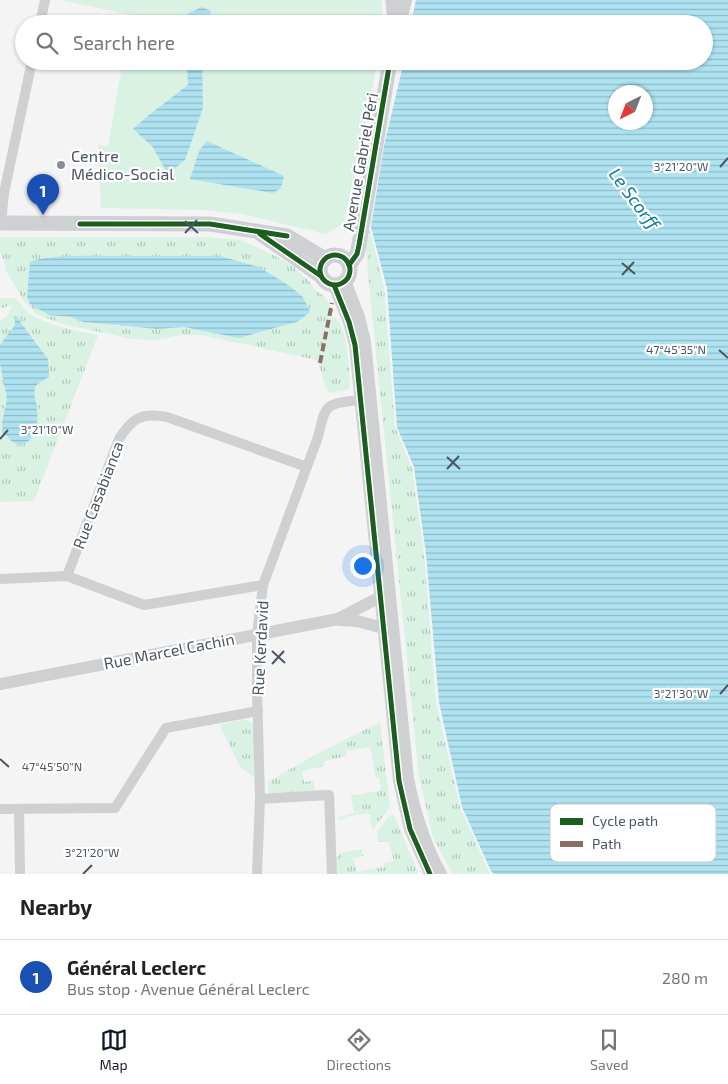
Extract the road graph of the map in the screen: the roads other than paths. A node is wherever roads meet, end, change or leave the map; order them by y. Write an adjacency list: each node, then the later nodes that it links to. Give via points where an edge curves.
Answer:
1 (45, 0): 4 (street)
2 (393, 0): 5 (main road)
3 (406, 0): 6 (street)
4 (42, 15)
5 (394, 15)
6 (402, 15)
7 (30, 70): 9 (street, via 4,193)
8 (388, 70): 11 (main road, Avenue Gabriel Péri, via 356,254)
9 (1, 223): 10 (main road, via 210,224)
10 (258, 232): 11 (main road, via 287,236); 12 (main road)
11 (337, 260): 12 (main road, via 320,267); 13 (main road, via 349,275)
12 (321, 276): 13 (main road, via 326,282)
13 (339, 283): 14 (street, via 355,344); 32 (street, via 359,317 365,342 408,779 425,842)
14 (360, 400): 15 (street, Rue Kerdavid, via 335,403 326,409); 19 (street)
15 (307, 467): 16 (street, Rue Casabianca, via 167,417 154,414 136,419 119,439); 18 (street, Rue Kerdavid)
16 (67, 576): 17 (street); 18 (street, via 144,606)
17 (0, 579)
18 (263, 585): 22 (street, Rue Kerdavid)
19 (380, 597): 20 (street, Rue Marcel Cachin); 21 (street)
20 (338, 620): 21 (street, Rue Marcel Cachin); 22 (street, Rue Marcel Cachin)
21 (383, 628): 31 (street, via 399,781 410,829)
22 (257, 635): 23 (street, Rue Marcel Cachin); 24 (street, Rue Kerdavid)
23 (0, 684)
24 (258, 711): 25 (street, Rue Kerdavid); 27 (street, via 166,728 114,808)
25 (260, 799): 29 (street, Rue Kerdavid); 30 (street, via 329,795)
26 (0, 809): 27 (street)
27 (19, 809): 28 (street)
28 (20, 874)
29 (257, 874)
30 (332, 874)
31 (430, 874)
32 (441, 874)

